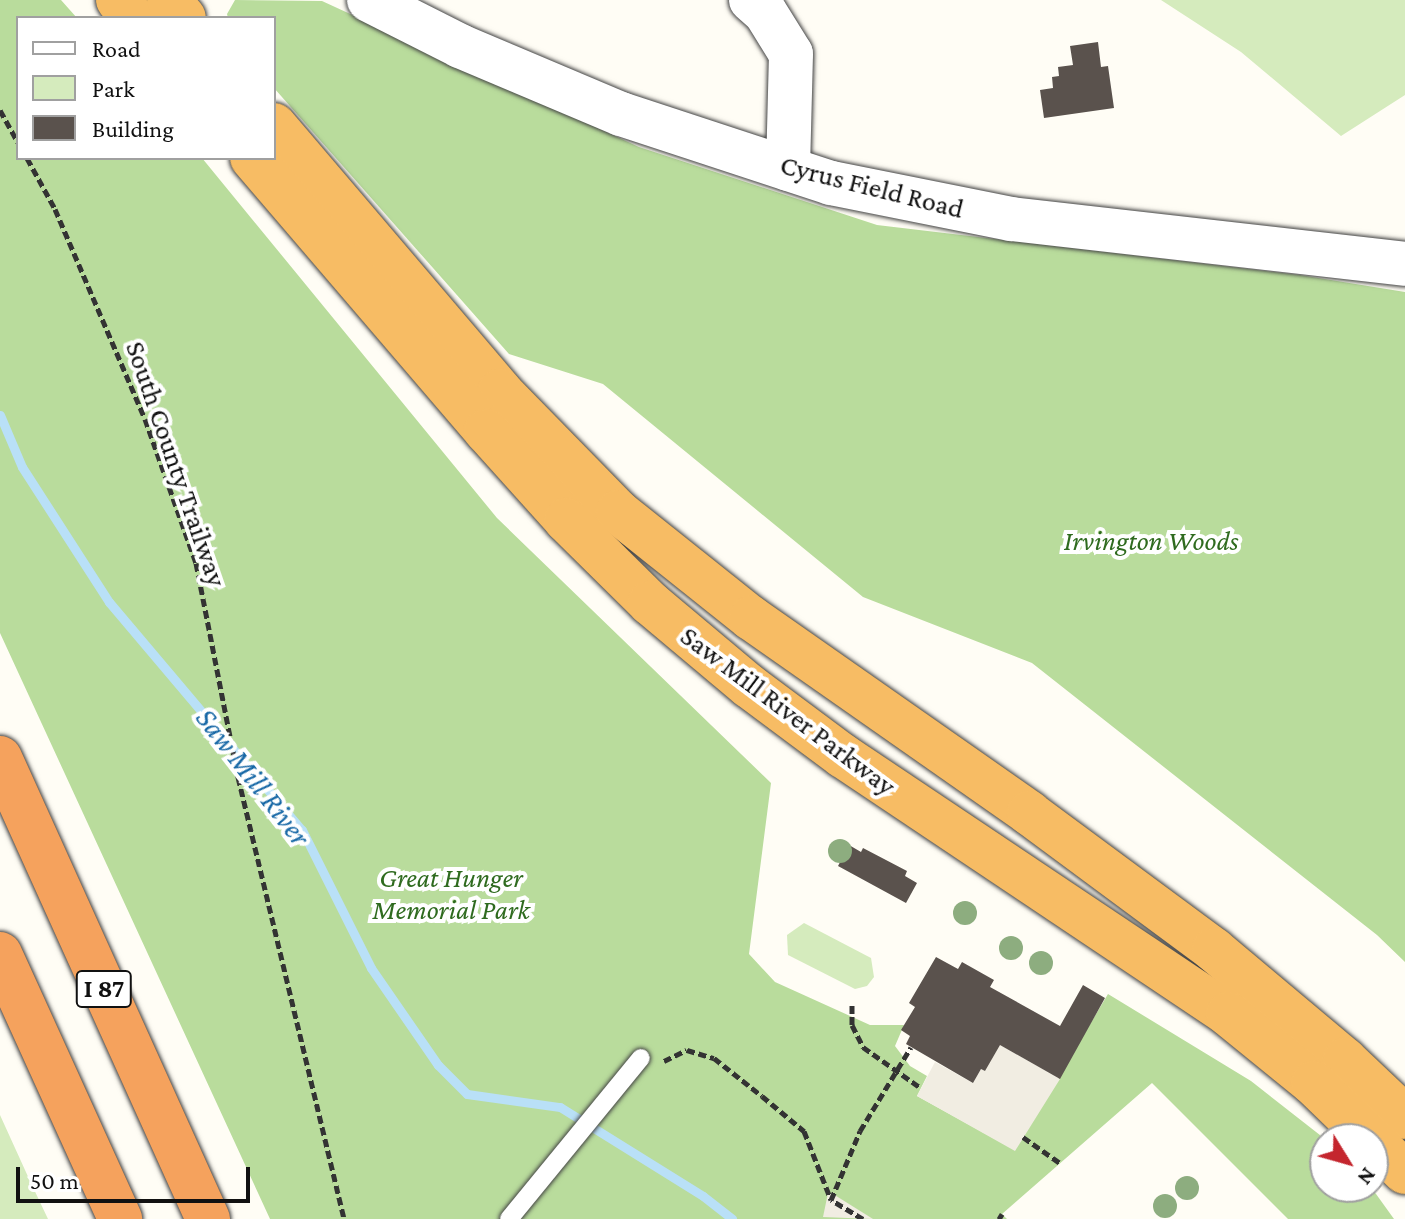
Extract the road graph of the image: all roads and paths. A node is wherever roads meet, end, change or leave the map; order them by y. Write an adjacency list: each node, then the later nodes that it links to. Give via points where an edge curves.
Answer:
1 (118, 0): 5 (highway)
2 (169, 0): 6 (highway)
3 (369, 0): 12 (street, Cyrus Field Road, via 460,46 621,114)
4 (751, 0): 12 (street, via 765,12 791,54)
5 (131, 16)
6 (182, 16)
7 (0, 110): 9 (path)
8 (276, 127): 22 (highway, Saw Mill River Parkway, via 500,391 618,512 751,618 1214,950)
9 (16, 138)
10 (28, 160): 29 (path, South County Trailway, via 55,209 145,419 196,563 238,777)
11 (254, 160): 25 (highway, Saw Mill River Parkway, via 511,460 650,603 843,756 1228,1014 1324,1092)
12 (788, 169): 13 (street, Cyrus Field Road, via 831,183 1011,219)
13 (1405, 264)
14 (0, 758): 28 (highway, I 87)
15 (0, 954): 27 (highway)
16 (852, 1005): 20 (path, via 852,1025 863,1047)
17 (911, 1047): 20 (path)
18 (641, 1058): 30 (lane)
19 (657, 1069): 26 (path, via 687,1050 714,1058 804,1131)
20 (894, 1071): 21 (path); 26 (path, via 860,1131)
21 (921, 1088)
22 (1405, 1117)
23 (1023, 1137): 24 (path)
24 (1060, 1163)
25 (1405, 1172)
26 (831, 1200): 31 (path)
27 (120, 1219)
28 (208, 1219)
29 (344, 1219)
30 (509, 1219)
31 (863, 1219)

